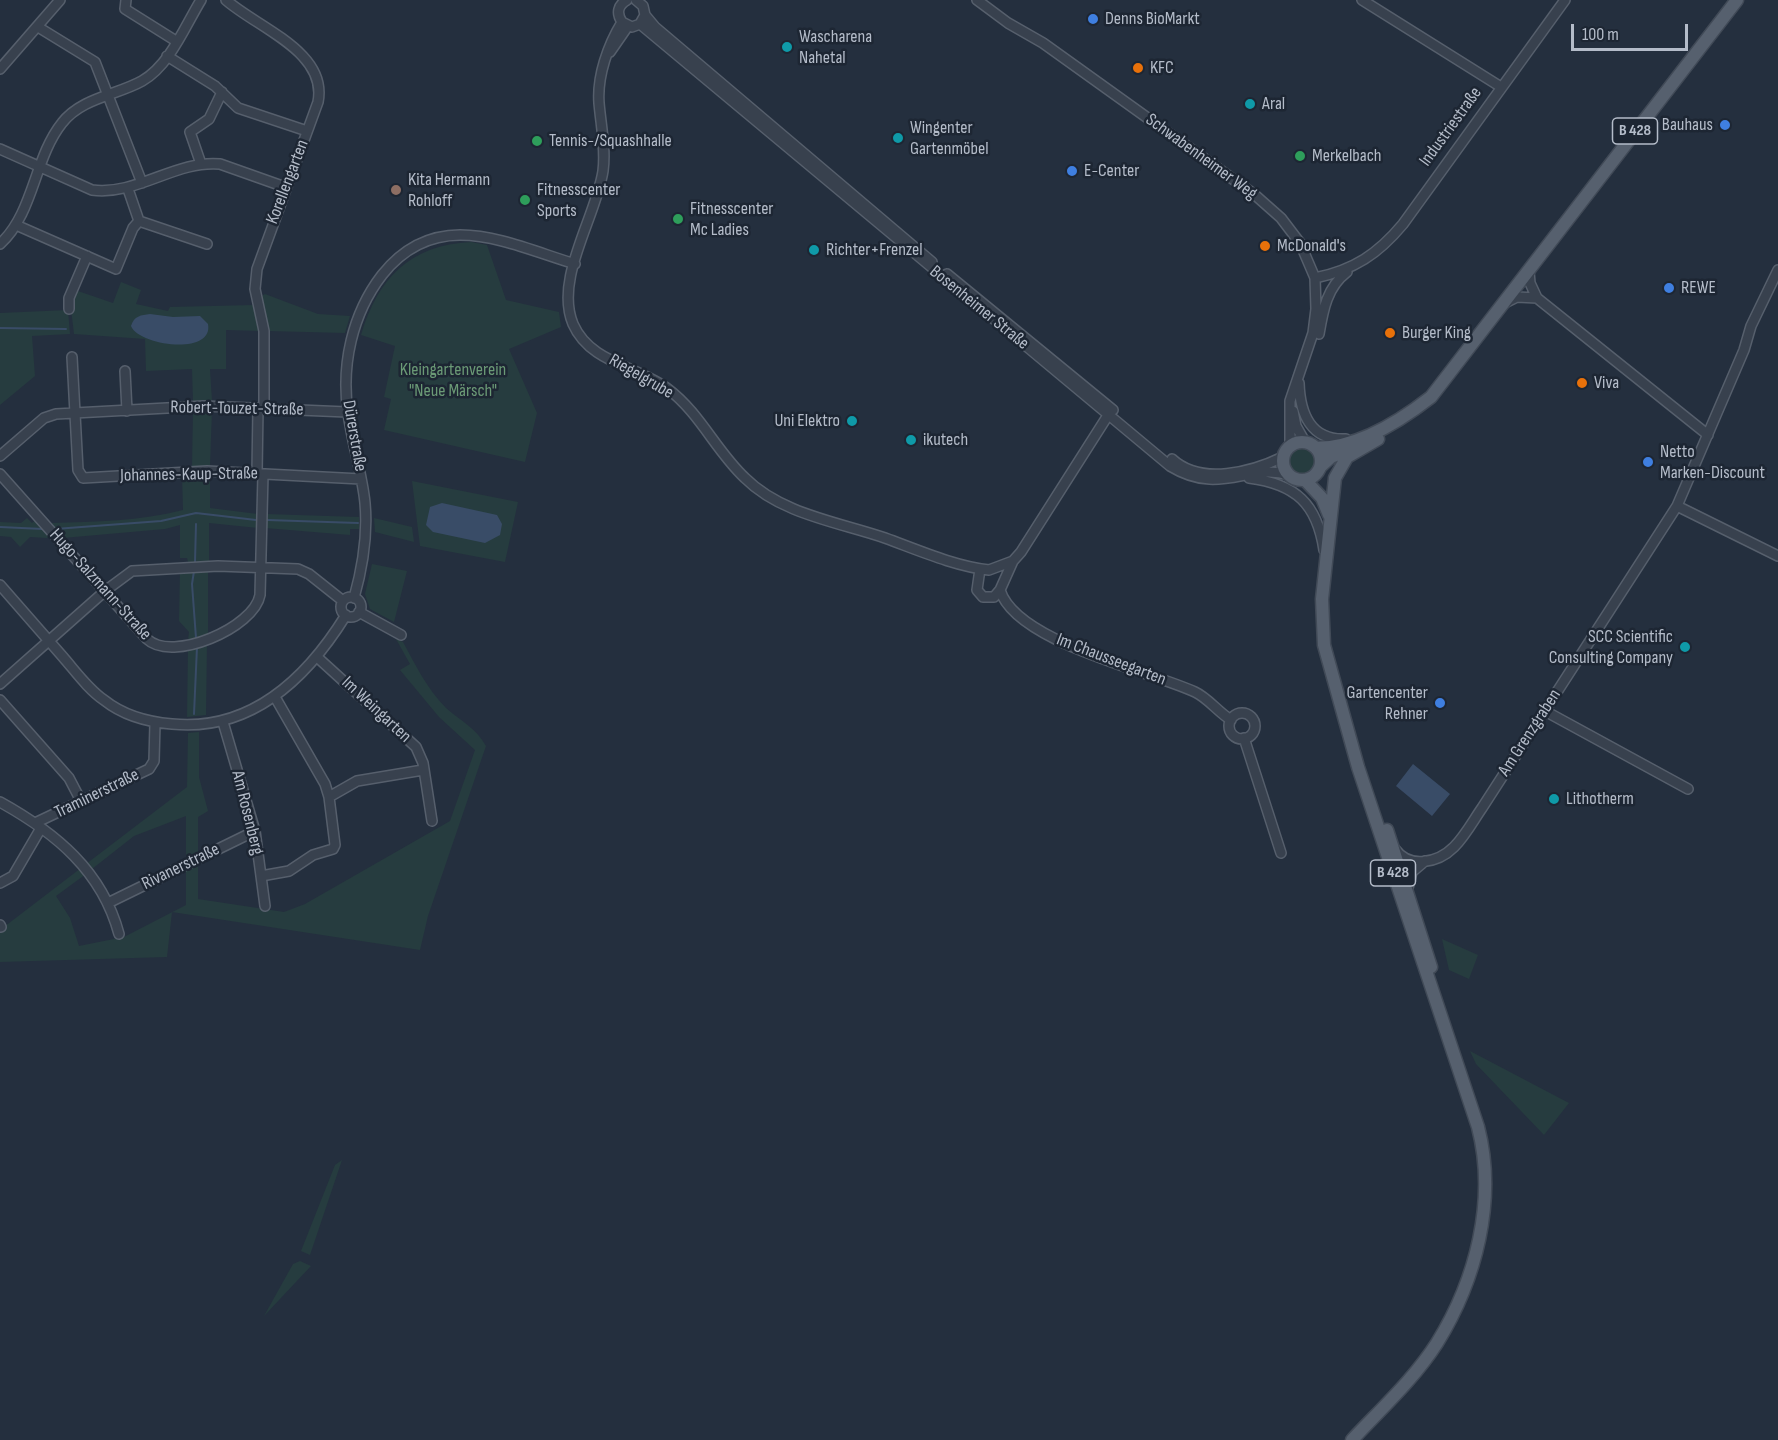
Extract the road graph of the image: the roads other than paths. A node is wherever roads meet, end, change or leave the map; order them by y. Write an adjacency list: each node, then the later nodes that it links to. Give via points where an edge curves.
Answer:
1 (60, 0): 19 (street)
2 (126, 0): 20 (street, via 125,9)
3 (201, 0): 20 (street)
4 (226, 0): 26 (street, Korellengarten, via 313,66 320,97)
5 (610, 0): 15 (street)
6 (625, 0): 15 (street)
7 (653, 0): 14 (street)
8 (1362, 0): 23 (street)
9 (1565, 0): 23 (street, Industriestraße)
10 (1730, 0): 16 (main road, B 428)
11 (1737, 0): 16 (main road, B 428)
12 (1745, 0): 16 (street)
13 (984, 2): 42 (street, Schwabenheimer Weg, via 1008,23 1043,43 1262,201 1292,230)
14 (641, 5): 18 (street); 52 (street, Bosenheimer Straße, via 656,27)
15 (619, 9): 17 (street)
16 (1721, 13): 41 (main road, B 428)
17 (625, 24): 18 (street); 38 (street, Riegelgrube, via 611,39 600,76 603,170)
18 (640, 24): 52 (street, Bosenheimer Straße, via 980,311)
19 (38, 27): 22 (street); 25 (street, via 95,62)
20 (176, 41): 21 (street)
21 (167, 56): 24 (street); 25 (street, via 142,81)
22 (0, 69)
23 (1502, 87): 39 (street, Industriestraße, via 1403,224 1387,243)
24 (222, 92): 26 (street, via 238,108); 28 (street, via 209,119 190,132)
25 (109, 95): 29 (street, via 68,116 54,134); 30 (street)
26 (306, 131): 31 (street, Korellengarten)
27 (0, 149): 29 (street)
28 (201, 164): 30 (street); 31 (street, via 220,164)
29 (40, 168): 32 (street, via 92,190); 34 (street)
30 (142, 183): 32 (street)
31 (285, 188): 49 (street, Korellengarten, via 255,281 264,331)
32 (128, 189): 33 (street)
33 (139, 221): 36 (street); 37 (street, via 116,268)
34 (16, 225): 35 (street); 37 (street)
35 (0, 244)
36 (207, 244)
37 (87, 256): 45 (street, via 69,298)
38 (575, 264): 51 (street, Dürerstraße, via 475,236 444,235 414,247 389,266 356,320 348,358); 72 (street, Riegelgrube, via 567,300 578,333 592,349 666,388 689,406 744,477 763,493 818,517)
39 (1356, 266): 42 (street, Industriestraße); 48 (street, Industriestraße, via 1337,280 1328,296 1318,337)
40 (1778, 270): 55 (street, Am Grenzgraben)
41 (1529, 271): 43 (street); 44 (main road, B 428)
42 (1316, 278): 48 (street, Schwabenheimer Weg, via 1313,333)
43 (1537, 298): 44 (street, via 1517,297); 55 (street)
44 (1504, 304): 54 (main road, B 428, via 1431,397)
45 (69, 309)
46 (72, 357): 53 (street)
47 (125, 371): 50 (street)
48 (1299, 378): 54 (street, Schwabenheimer Weg, via 1300,404 1314,430 1337,440); 56 (street, Schwabenheimer Weg, via 1294,416); 57 (street, Schwabenheimer Weg, via 1289,410)
49 (261, 408): 50 (street, Robert-Touzet-Straße, via 204,406); 51 (street, Robert-Touzet-Straße); 60 (street, Korellengarten)
50 (127, 411): 53 (street, Robert-Touzet-Straße)
51 (348, 411): 64 (street, Dürerstraße)
52 (1111, 411): 57 (street, Bosenheimer Straße, via 1176,464 1206,473 1233,473 1260,466); 63 (street, Bosenheimer Straße, via 1180,472 1207,480); 69 (street)
53 (75, 413): 58 (street, Robert-Touzet-Straße, via 50,415); 60 (street, Johannes-Kaup-Straße, via 78,470 83,478 207,471)
54 (1378, 435): 56 (main road, B 428, via 1342,445); 59 (main road, B 428, via 1331,457); 67 (main road, B 428, via 1342,463 1335,478)
55 (1708, 435): 66 (street, Am Grenzgraben)
56 (1310, 445): 57 (main road); 59 (main road, via 1320,457)
57 (1287, 452): 62 (main road, via 1283,464)
58 (0, 456)
59 (1319, 469): 65 (main road); 67 (main road, B 428)
60 (260, 473): 64 (street, Johannes-Kaup-Straße); 71 (street, Hugo-Salzmann-Straße)
61 (0, 474): 75 (street, Hugo-Salzmann-Straße)
62 (1288, 475): 63 (street, Bosenheimer Straße, via 1280,472); 65 (main road)
63 (1241, 477): 70 (street, via 1279,483 1303,500 1320,528)
64 (361, 479): 76 (street, Dürerstraße, via 366,543)
65 (1305, 480): 67 (main road, B 428, via 1322,498)
66 (1677, 506): 68 (street); 86 (street, Am Grenzgraben)
67 (1331, 517): 70 (main road, B 428)
68 (1778, 556)
69 (1013, 561): 72 (street); 74 (street)
70 (1326, 562): 90 (main road, B 428, via 1322,599 1324,645)
71 (261, 567): 75 (street, via 139,570 126,574); 75 (street, Hugo-Salzmann-Straße, via 259,601 250,614 214,637 176,646 152,644); 77 (street, via 303,570)
72 (980, 569): 74 (street, via 977,590 983,597 994,597)
73 (0, 587): 81 (street)
74 (1000, 590): 87 (street, Im Chausseegarten, via 1016,613 1055,640 1198,693)
75 (105, 591): 81 (street)
76 (354, 598): 77 (street); 78 (street, via 360,603)
77 (343, 601): 79 (street, via 341,607)
78 (359, 612): 79 (street); 80 (street)
79 (346, 615): 82 (street)
80 (401, 635)
81 (49, 642): 83 (street); 89 (street, via 103,700)
82 (317, 657): 84 (street); 92 (street, Im Weingarten, via 416,747)
83 (0, 684)
84 (275, 698): 88 (street); 94 (street)
85 (0, 699): 95 (street, via 69,778)
86 (1545, 711): 93 (street); 102 (street, Am Grenzgraben, via 1459,841 1446,853)
87 (1231, 720): 91 (street, Im Chausseegarten, via 1232,734); 91 (street, Im Chausseegarten, via 1243,713 1252,719 1253,732)
88 (223, 722): 89 (street); 99 (street, Am Rosenberg)
89 (155, 723): 95 (street, Traminerstraße, via 154,761 149,768)
90 (1348, 728): 100 (main road, B 428, via 1366,763); 109 (main road, B 428)
91 (1244, 738): 101 (street, Im Chausseegarten)
92 (423, 770): 94 (street, Im Weingarten, via 357,781); 97 (street, Im Weingarten)
93 (1688, 789)
94 (329, 797): 103 (street, via 333,849 313,855 289,871)
95 (81, 801): 98 (street, Traminerstraße)
96 (0, 802): 98 (street)
97 (432, 821)
98 (38, 825): 104 (street, via 13,876); 106 (street, via 84,864)
99 (255, 831): 103 (street, Am Rosenberg); 106 (street, Rivanerstraße)
100 (1392, 845): 102 (street, via 1408,861); 105 (main road, B 428)
101 (1281, 853)
102 (1426, 861): 105 (street, Am Grenzgraben, via 1409,876)
103 (261, 876): 107 (street, Am Rosenberg)
104 (0, 883)
105 (1408, 893): 109 (main road, B 428)
106 (108, 903): 108 (street)
107 (264, 906)
108 (119, 934)
109 (1442, 1017): 110 (main road, B 428, via 1483,1149 1485,1189 1479,1242 1466,1284 1436,1344)
110 (1352, 1440)

